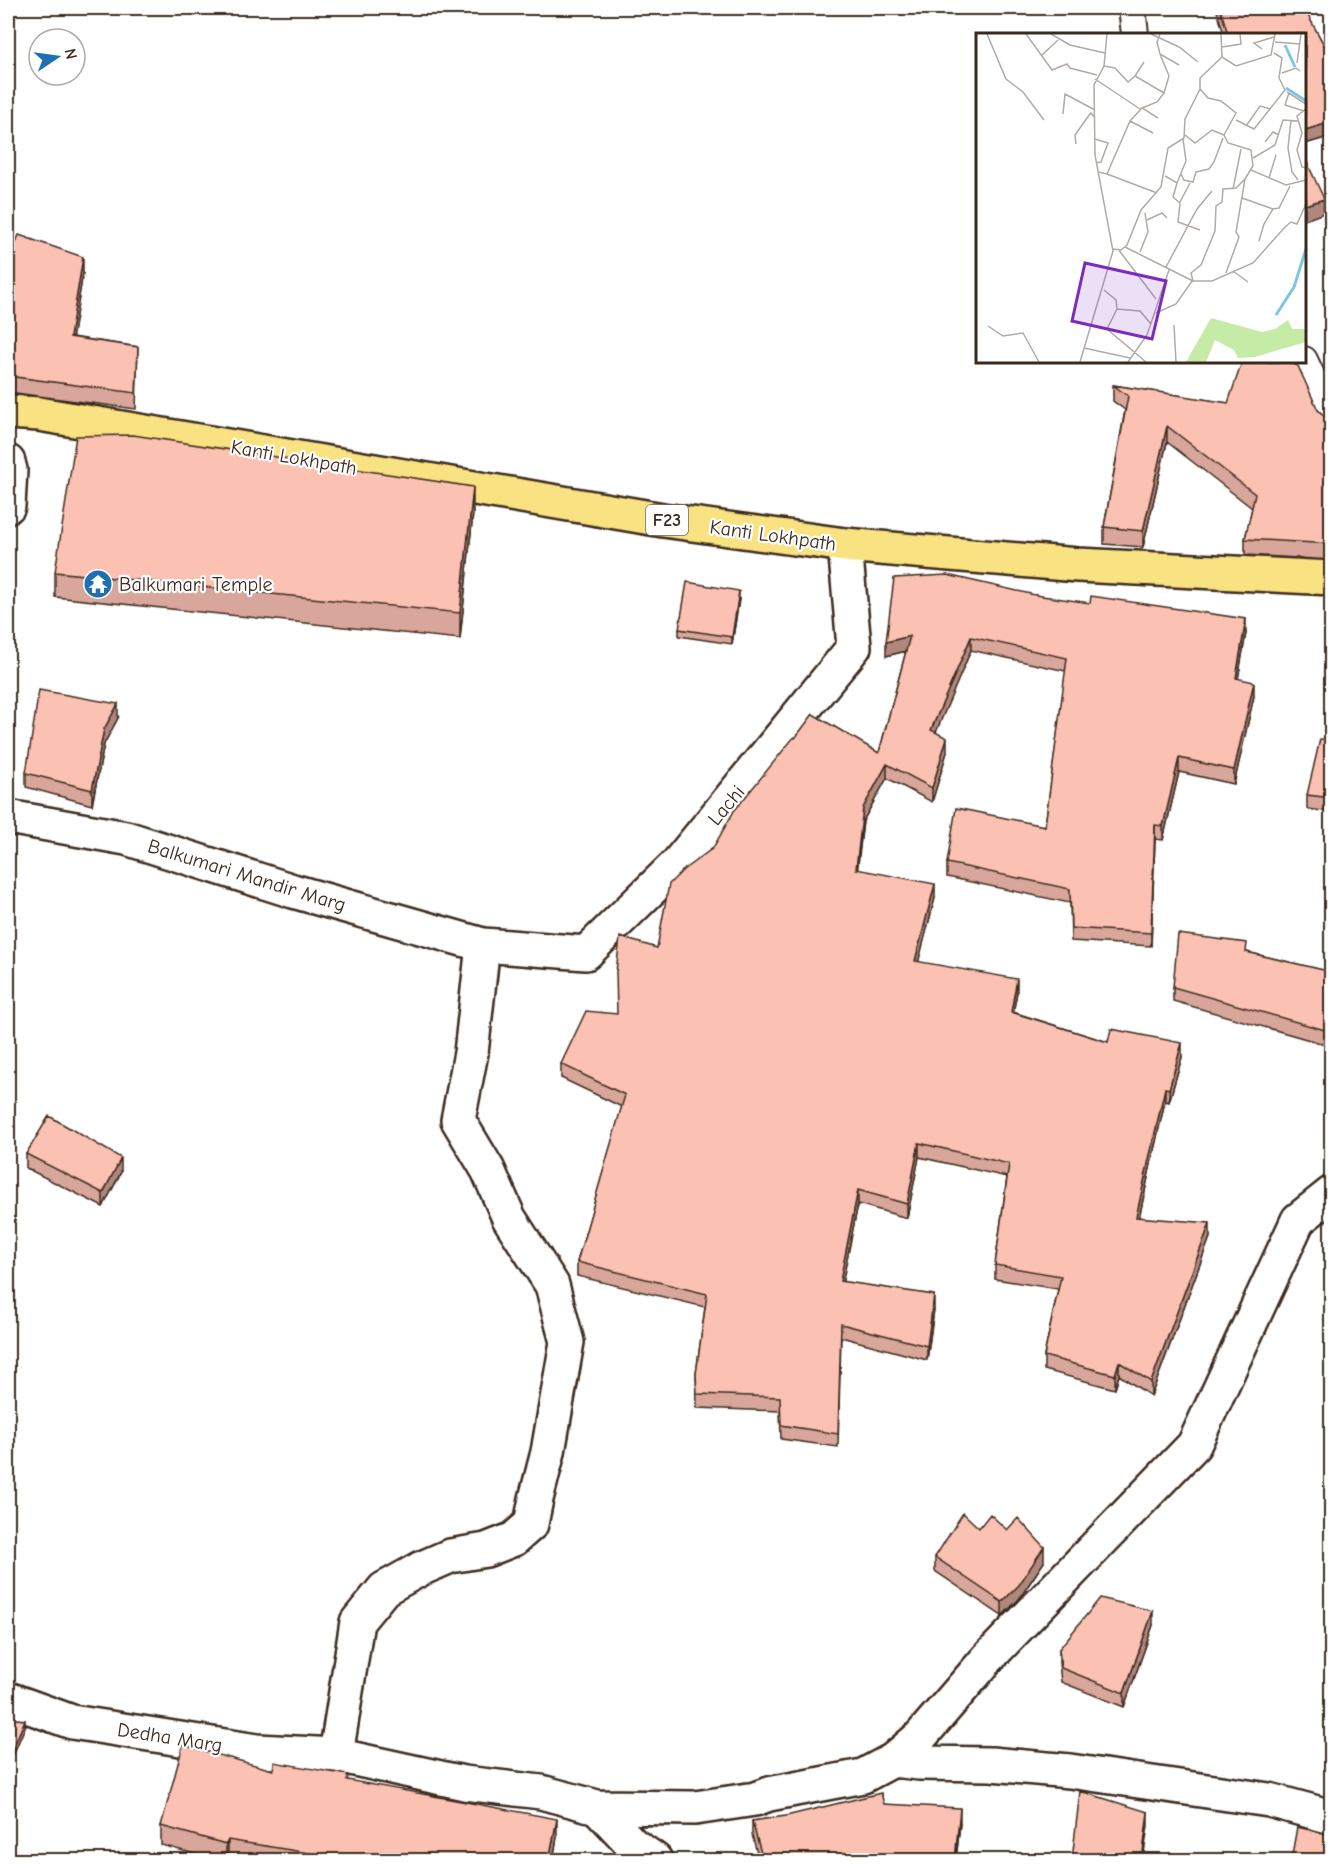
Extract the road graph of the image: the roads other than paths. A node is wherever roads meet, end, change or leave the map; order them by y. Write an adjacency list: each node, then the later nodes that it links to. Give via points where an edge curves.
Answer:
1 (1132, 8): 2 (lane)
2 (1135, 33)
3 (1306, 362): 5 (lane)
4 (8, 412): 8 (main road, Kanti Lokhpath / F23, via 39,414 663,520)
5 (1332, 420)
6 (8, 462): 7 (street)
7 (8, 506)
8 (845, 545): 9 (main road, Kanti Lokhpath / F23, via 1078,565); 11 (street, Lachi, via 854,647 678,863 586,953)
9 (1332, 578)
10 (8, 817): 11 (street, Balkumari Mandir Marg, via 126,838)
11 (483, 945): 14 (street, via 471,1053 458,1120 488,1170 509,1218 552,1286 567,1342 549,1452 531,1524 514,1539 486,1550 450,1556 384,1589 357,1622)
12 (1332, 1193): 15 (street, Dedha Marg, via 1298,1220 1194,1445 988,1658 920,1737)
13 (8, 1700): 14 (street, Dedha Marg, via 72,1722 257,1751)
14 (336, 1755): 16 (street, Dedha Marg, via 464,1783 542,1792)
15 (893, 1760): 16 (street, Dedha Marg, via 863,1776 755,1799 695,1808); 17 (street, via 1070,1772 1269,1800)
16 (597, 1807): 18 (street, via 633,1845)
17 (1332, 1817)
18 (655, 1860)

